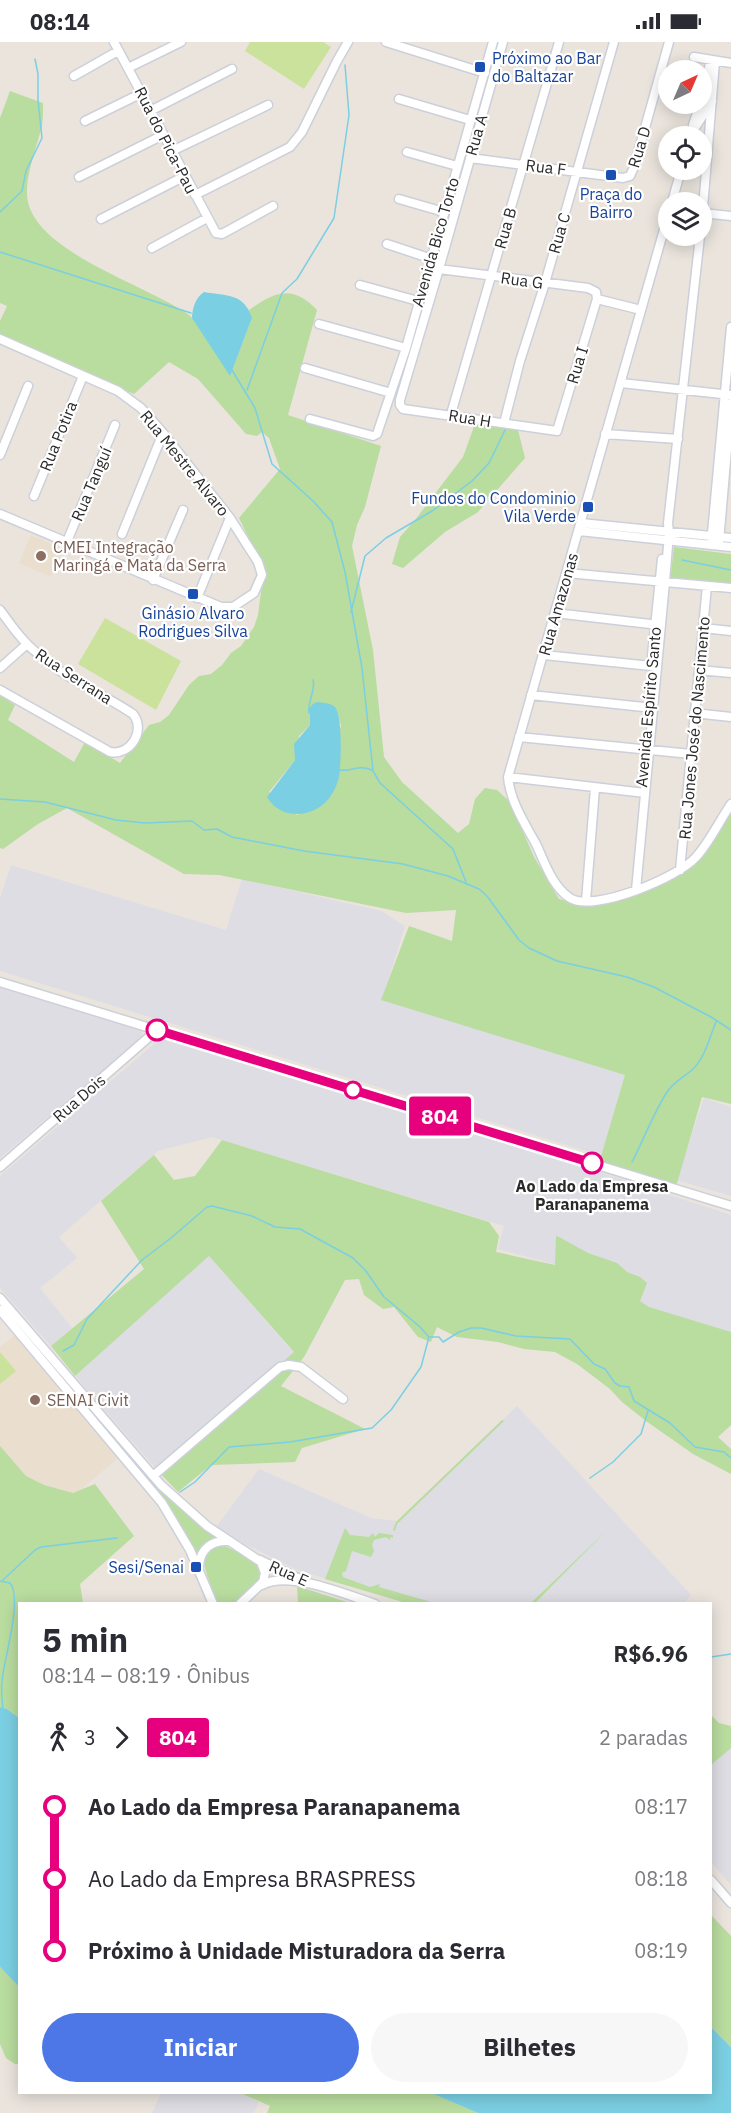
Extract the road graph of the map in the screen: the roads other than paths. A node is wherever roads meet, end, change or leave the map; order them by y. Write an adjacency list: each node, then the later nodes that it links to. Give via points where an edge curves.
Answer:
1 (114, 42): 10 (street, Rua do Pica-Pau)
2 (181, 42): 15 (street)
3 (348, 42): 36 (street, via 302,132 290,147)
4 (387, 42): 17 (street)
5 (493, 42): 17 (street, Avenida Bico Torto)
6 (503, 42): 29 (street, Rua A)
7 (559, 42): 30 (street, Rua B)
8 (615, 42): 32 (street, Rua C)
9 (669, 42): 35 (street, Rua D, via 634,167 630,176)
10 (118, 51): 15 (street, Rua do Pica-Pau); 18 (street)
11 (694, 57): 12 (street)
12 (713, 61): 13 (street); 14 (street); 21 (street)
13 (731, 63)
14 (712, 65)
15 (128, 68): 19 (street, Rua do Pica-Pau)
16 (232, 69): 23 (street)
17 (485, 73): 24 (street, Avenida Bico Torto)
18 (74, 76)
19 (142, 93): 23 (street, Rua do Pica-Pau); 25 (street)
20 (399, 99): 24 (street)
21 (712, 101)
22 (268, 105): 27 (street)
23 (152, 110): 26 (street, Rua do Pica-Pau)
24 (470, 120): 31 (street, Avenida Bico Torto)
25 (85, 121)
26 (163, 135): 27 (street, Rua do Pica-Pau); 34 (street)
27 (172, 151): 33 (street, Rua do Pica-Pau)
28 (407, 152): 31 (street)
29 (470, 158): 30 (street, Rua F); 49 (street, Rua A)
30 (524, 165): 32 (street, Rua F); 50 (street, Rua B)
31 (457, 166): 39 (street, Avenida Bico Torto)
32 (577, 171): 35 (street, Rua F); 51 (street, Rua C)
33 (185, 176): 36 (street, Rua do Pica-Pau); 43 (street)
34 (79, 177)
35 (623, 178)
36 (195, 195): 42 (street, Rua do Pica-Pau)
37 (399, 199): 39 (street)
38 (273, 206): 42 (street, Rua do Pica-Pau, via 222,234 215,232)
39 (444, 212): 48 (street, Avenida Bico Torto)
40 (712, 214): 41 (street)
41 (731, 216)
42 (207, 218): 47 (street)
43 (101, 219)
44 (387, 244): 48 (street, Rua G)
45 (659, 246): 55 (street, Rua Amazonas)
46 (699, 246): 64 (street, Avenida Espírito Santo)
47 (152, 248)
48 (431, 259): 49 (street, Rua G); 54 (street, Avenida Bico Torto)
49 (440, 266): 50 (street, Rua G); 67 (street, Rua A)
50 (491, 276): 51 (street, Rua G); 69 (street, Rua B)
51 (545, 283): 53 (street, Rua G, via 591,289); 71 (street, Rua C)
52 (360, 285): 54 (street)
53 (597, 299): 55 (street); 73 (street, Rua I)
54 (418, 302): 59 (street, Avenida Bico Torto)
55 (641, 310): 62 (street, Rua Amazonas)
56 (319, 324): 59 (street)
57 (731, 327): 66 (street)
58 (0, 339): 61 (street, Rua Mestre Alvaro)
59 (406, 348): 65 (street, Avenida Bico Torto)
60 (305, 368): 65 (street, Rua H)
61 (83, 376): 74 (street, Rua Mestre Alvaro, via 130,399); 78 (street, Rua Potira)
62 (621, 383): 64 (street); 75 (street, Rua Amazonas)
63 (28, 386): 77 (street)
64 (684, 391): 66 (street); 76 (street, Avenida Espírito Santo)
65 (391, 395): 67 (street, Rua H); 70 (street, Avenida Bico Torto, via 376,434 371,436)
66 (728, 395): 86 (street)
67 (400, 400): 69 (street, Rua H, via 403,409)
68 (731, 403): 86 (street)
69 (451, 414): 71 (street, Rua H)
70 (310, 419)
71 (504, 423): 73 (street, Rua H)
72 (115, 425): 87 (street, Rua Tanguí)
73 (557, 431)
74 (163, 434): 81 (street, Rua Mestre Alvaro); 83 (street)
75 (605, 434): 76 (street); 82 (street, Rua Amazonas)
76 (678, 439): 84 (street, Avenida Espírito Santo)
77 (0, 455)
78 (34, 496)
79 (183, 510): 90 (street)
80 (0, 514): 87 (street)
81 (230, 518): 94 (street); 94 (street, Rua Mestre Alvaro, via 253,552 262,575 254,593 237,605 227,608)
82 (580, 527): 84 (street); 89 (street, Rua Amazonas)
83 (122, 534)
84 (667, 536): 86 (street); 91 (street, Avenida Espírito Santo)
85 (731, 538): 86 (street)
86 (715, 541): 88 (street)
87 (66, 544): 90 (street)
88 (731, 546)
89 (567, 573): 91 (street); 96 (street, Rua Amazonas)
90 (153, 579): 94 (street)
91 (662, 582): 92 (street); 97 (street, Avenida Espírito Santo)
92 (708, 586): 93 (street); 98 (street, Rua Jones José do Nascimento)
93 (731, 588)
94 (197, 598)
95 (0, 610): 100 (street, Rua Serrana)
96 (555, 613): 97 (street); 101 (street, Rua Amazonas)
97 (657, 625): 102 (street, Avenida Espírito Santo); 108 (street, Avenida Espírito Santo)
98 (703, 628): 99 (street); 104 (street, Rua Jones José do Nascimento)
99 (731, 631)
100 (27, 644): 103 (street); 106 (street, Rua Serrana, via 60,671 133,714 139,724 134,741 126,751 110,752)
101 (544, 655): 102 (street); 107 (street, Rua Amazonas)
102 (651, 666): 108 (street, Avenida Espírito Santo)
103 (0, 668)
104 (699, 670): 105 (street); 109 (street, Rua Jones José do Nascimento)
105 (731, 673)
106 (0, 690)
107 (531, 695): 108 (street); 111 (street, Rua Amazonas)
108 (650, 708): 112 (street, Avenida Espírito Santo)
109 (694, 713): 110 (street); 113 (street, Rua Jones José do Nascimento)
110 (731, 717)
111 (519, 737): 112 (street); 114 (street, Rua Amazonas)
112 (646, 751): 113 (street); 116 (street, Avenida Espírito Santo)
113 (691, 754): 118 (street, Rua Jones José do Nascimento)
114 (508, 777): 115 (street); 120 (street, via 514,802 558,889 572,900)
115 (595, 788): 116 (street); 120 (street)
116 (643, 793): 119 (street, Avenida Espírito Santo)
117 (731, 804): 118 (street, via 696,857)
118 (680, 870): 119 (street)
119 (634, 890): 120 (street)
120 (586, 901)
121 (0, 982): 122 (street)
122 (157, 1030): 123 (street, Rua Dois); 124 (street)
123 (0, 1167)
124 (731, 1206)
125 (0, 1298): 128 (street, Rua E)
126 (0, 1310): 131 (street, via 153,1491)
127 (343, 1399): 128 (street, via 301,1366 280,1368)
128 (153, 1476): 129 (street, Rua E, via 196,1518)
129 (229, 1541): 130 (street, Rua E); 131 (street, via 208,1547)
130 (259, 1559): 132 (street, via 266,1573); 133 (street, Rua E)
131 (199, 1567): 134 (street)
132 (262, 1585): 133 (street, Rua E, via 280,1580); 135 (street)
133 (320, 1587): 136 (street, Rua E)
134 (213, 1602)
135 (242, 1602)
136 (369, 1602)
137 (712, 1881): 138 (street)
138 (731, 1903)

